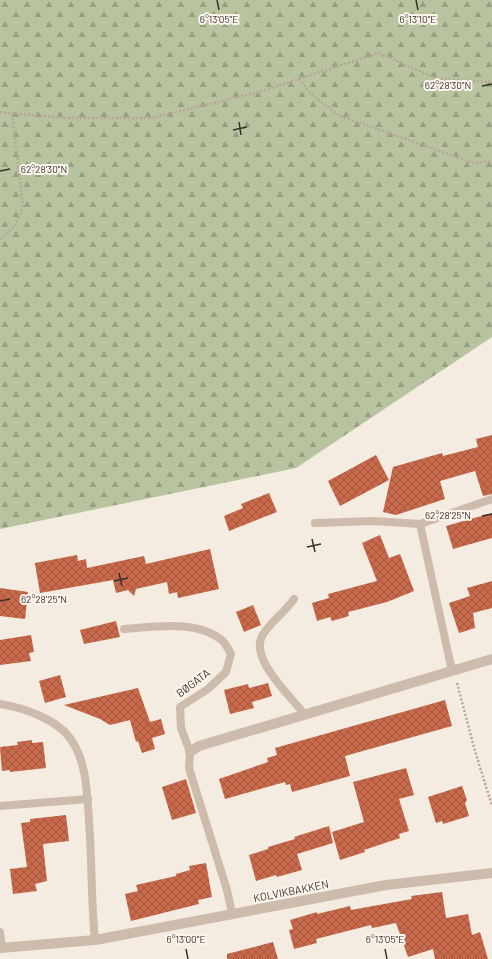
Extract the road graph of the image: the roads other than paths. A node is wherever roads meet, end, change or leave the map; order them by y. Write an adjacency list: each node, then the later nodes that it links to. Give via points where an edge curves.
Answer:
1 (492, 499): 3 (lane)
2 (315, 523): 3 (lane, via 373,521)
3 (420, 524): 7 (lane)
4 (294, 598): 9 (lane, via 262,636 260,650 272,676)
5 (124, 629): 10 (lane, BØGATA, via 170,626 190,628 206,632 223,642 231,654 226,672 208,689 180,707 181,728)
6 (492, 659): 7 (street)
7 (452, 671): 9 (street)
8 (0, 704): 11 (lane, via 34,713 67,734 78,752)
9 (304, 714): 10 (street, via 199,746)
10 (190, 752): 14 (lane, via 189,768)
11 (88, 799): 12 (lane); 16 (lane)
12 (0, 806)
13 (492, 873): 14 (street, KOLVIKBAKKEN, via 386,885)
14 (232, 914): 16 (street, KOLVIKBAKKEN)
15 (0, 932): 17 (lane, KOLVIKBAKKEN)
16 (95, 940): 17 (street, KOLVIKBAKKEN)
17 (1, 948)

